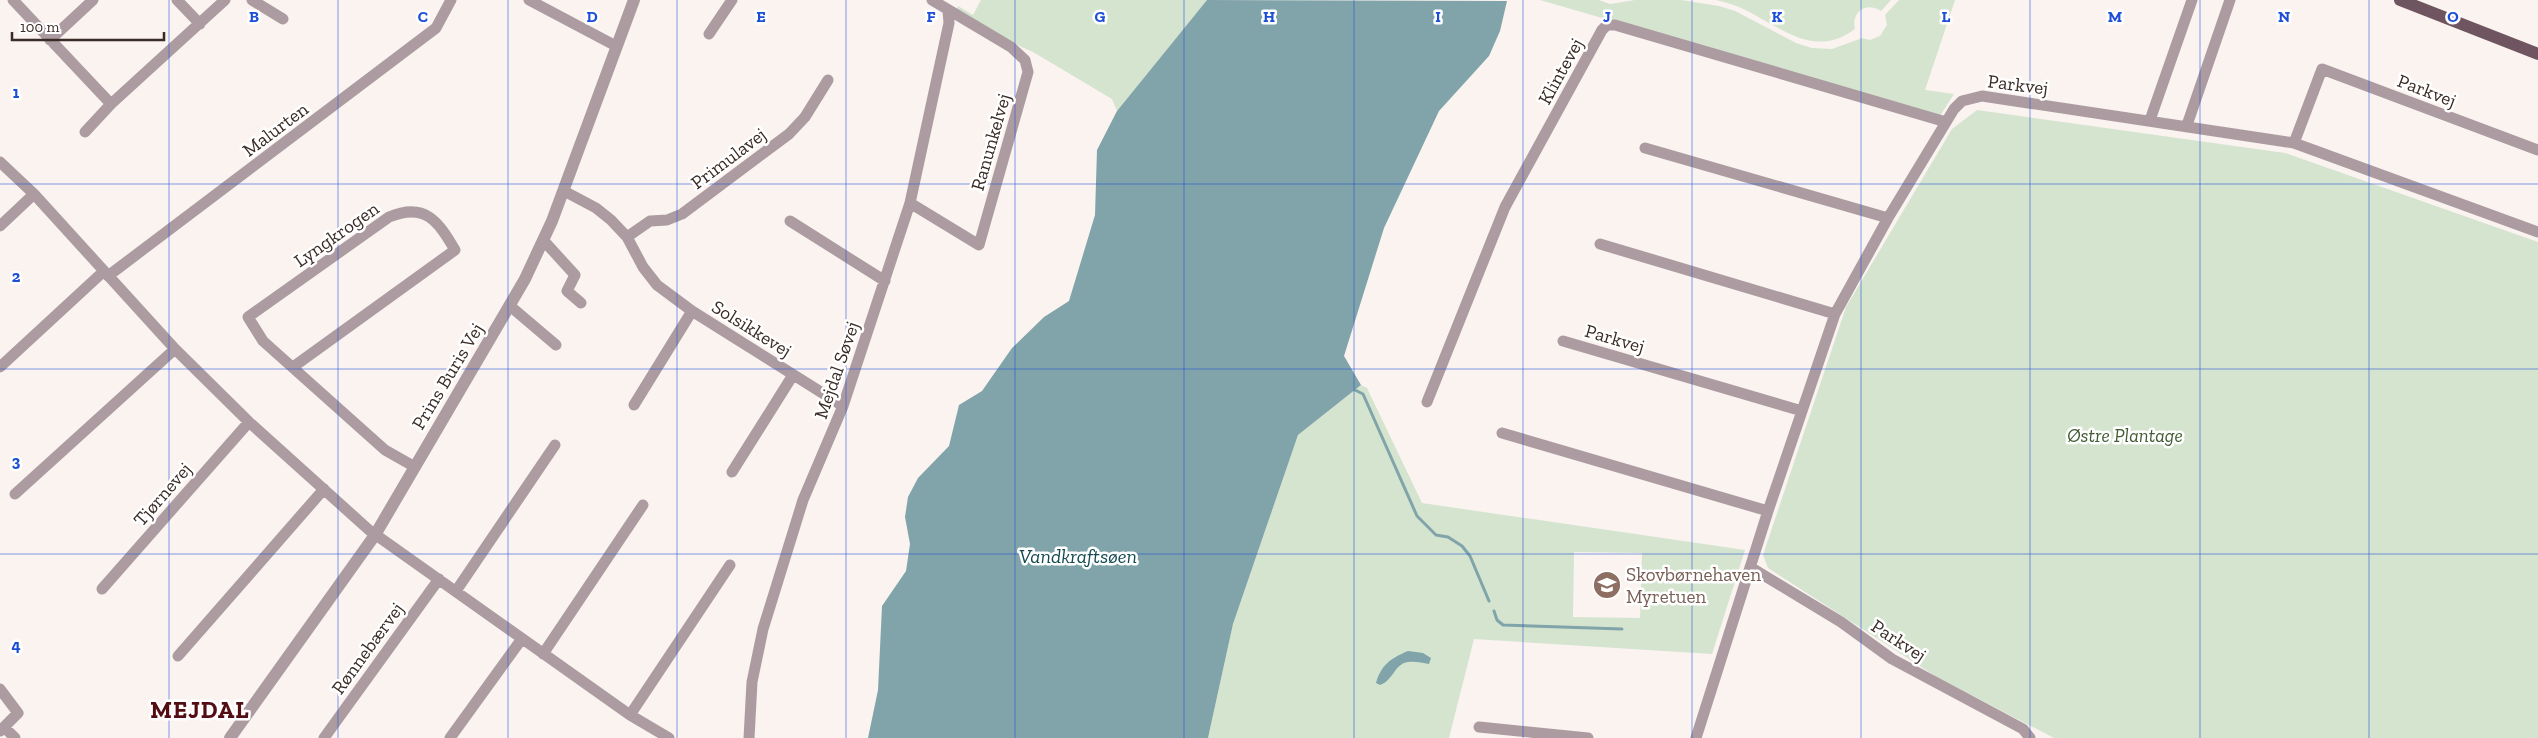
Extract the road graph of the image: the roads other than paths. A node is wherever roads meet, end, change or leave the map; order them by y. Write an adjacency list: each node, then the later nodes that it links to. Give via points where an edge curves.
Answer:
1 (13, 0): 18 (street)
2 (93, 0): 18 (street)
3 (177, 0): 16 (street)
4 (225, 0): 16 (street)
5 (252, 0): 15 (street)
6 (451, 0): 41 (street, Malurten, via 436,28)
7 (528, 0): 19 (street)
8 (634, 0): 19 (street, Prins Buris Vej)
9 (732, 0): 17 (street)
10 (932, 0): 14 (street)
11 (2192, 0): 23 (street)
12 (2230, 0): 25 (street)
13 (2400, 0): 20 (main road)
14 (948, 11): 33 (street, Mejdal Søvej, via 949,23); 33 (street, Ranunkelvej, via 1011,47 1025,60 1028,72 979,244)
15 (283, 19)
16 (200, 24): 22 (street)
17 (710, 34)
18 (50, 40): 22 (street)
19 (616, 46): 31 (street, Prins Buris Vej)
20 (2538, 54)
21 (828, 80): 38 (street, Primulavej, via 805,117 789,134 682,214 667,220 650,221)
22 (111, 104): 26 (street)
23 (2150, 120): 24 (street, Parkvej, via 1982,96 1962,101); 25 (street, Parkvej)
24 (1946, 122): 34 (street, Parkvej); 53 (street, Klintevej, via 1615,24 1607,25 1506,207)
25 (2187, 125): 27 (street, Parkvej)
26 (85, 132)
27 (2294, 143): 29 (street, Parkvej, via 2322,69); 37 (street, Parkvej)
28 (1645, 148): 34 (street)
29 (2538, 150)
30 (0, 162): 32 (street)
31 (564, 191): 38 (street, Solsikkevej, via 596,208); 39 (street, Prins Buris Vej)
32 (34, 194): 36 (street); 41 (street)
33 (910, 203): 42 (street, Mejdal Søvej)
34 (1888, 218): 46 (street, Parkvej)
35 (790, 221): 42 (street)
36 (0, 226)
37 (2538, 232)
38 (627, 236): 45 (street, Solsikkevej, via 643,268 657,285)
39 (544, 241): 43 (street, via 575,274 567,291); 44 (street, Prins Buris Vej)
40 (1600, 244): 46 (street)
41 (106, 274): 49 (street); 50 (street)
42 (885, 281): 55 (street, Mejdal Søvej)
43 (581, 303)
44 (510, 306): 48 (street); 60 (street, Prins Buris Vej)
45 (692, 310): 52 (street, Solsikkevej); 54 (street, Solsikkevej)
46 (1836, 314): 56 (street, Parkvej)
47 (1563, 341): 56 (street, Parkvej)
48 (556, 345)
49 (175, 349): 57 (street); 63 (street)
50 (0, 367)
51 (293, 367): 51 (street, Lyngkrogen, via 454,250 442,228 420,212 405,210 389,217 248,317 263,341); 60 (street, Lyngkrogen, via 385,450)
52 (793, 375): 55 (street, Solsikkevej); 61 (street, Solsikkevej)
53 (1427, 402)
54 (634, 405)
55 (843, 406): 85 (street, Mejdal Søvej, via 803,500 763,629 752,682)
56 (1802, 411): 65 (street, Parkvej)
57 (249, 422): 62 (street); 70 (street, Tjørnevej)
58 (1502, 433): 65 (street)
59 (555, 444): 71 (street)
60 (415, 467): 66 (street, Prins Buris Vej)
61 (732, 472)
62 (324, 489): 66 (street); 74 (street)
63 (15, 494)
64 (643, 505): 73 (street)
65 (1768, 511): 68 (street, Parkvej)
66 (374, 535): 69 (street); 81 (street, Prins Buris Vej)
67 (730, 565): 76 (street)
68 (1750, 567): 87 (street, Parkvej); 88 (street, Parkvej, via 1841,622 1892,659 2023,730)
69 (439, 579): 71 (street); 82 (street, Rønnebærvej)
70 (102, 589)
71 (456, 591): 72 (street)
72 (522, 640): 73 (street); 83 (street)
73 (543, 654): 76 (street)
74 (178, 656)
75 (0, 689): 78 (street, via 18,713)
76 (630, 715): 84 (street)
77 (1479, 727): 79 (street)
78 (2, 729): 80 (street)
79 (1562, 736): 86 (street)
80 (15, 738)
81 (230, 738)
82 (324, 738)
83 (450, 738)
84 (669, 738)
85 (750, 738)
86 (1588, 738)
87 (1696, 738)
88 (2030, 738)

